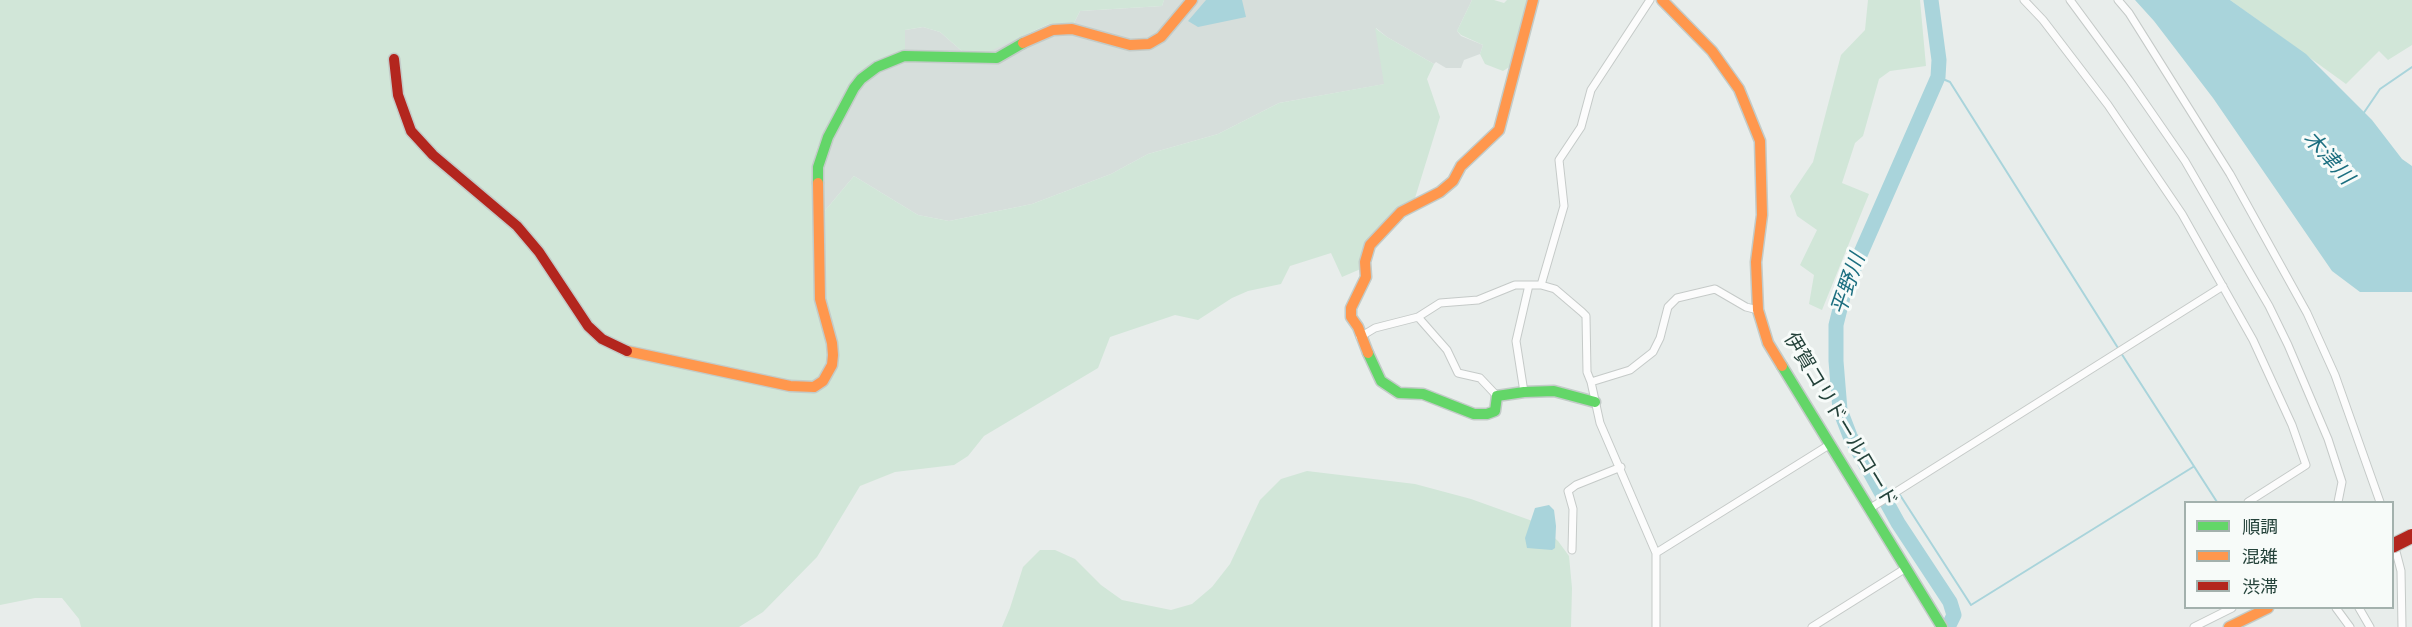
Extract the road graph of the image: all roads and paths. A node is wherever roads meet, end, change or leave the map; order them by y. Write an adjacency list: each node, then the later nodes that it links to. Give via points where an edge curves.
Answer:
1 (1192, 0): 8 (main road, via 1161,37 1149,44 1130,45 1072,29 1053,30 997,58 910,55 883,64 861,79 828,136 818,167 820,299 833,355 823,381 814,387 790,386 643,356 602,339 588,326 517,226 433,155 411,131 396,91)
2 (1533, 0): 14 (main road, via 1499,130 1461,166 1453,181 1401,212 1370,245 1366,277 1351,308)
3 (1650, 0): 10 (street, via 1591,90 1581,127 1559,160 1564,206)
4 (1662, 0): 12 (main road, 伊賀コリドールロード, via 1712,51 1739,89 1760,141)
5 (2024, 0): 11 (street, via 2108,105 2182,214)
6 (2070, 0): 22 (street, via 2185,162 2269,306 2328,439 2342,482)
7 (2118, 0): 23 (street, via 2230,174 2307,313 2335,375)
8 (394, 59)
9 (1529, 285): 10 (street); 13 (street, via 1515,285 1478,300 1440,303); 16 (street, via 1516,341)
10 (1541, 285): 15 (street, via 1555,289 1586,316 1587,372)
11 (2223, 286): 21 (street, via 2253,340 2306,465); 24 (street)
12 (1758, 310): 15 (street, via 1715,289 1677,298 1668,307 1653,352 1630,370); 19 (main road, 伊賀コリドールロード, via 1768,343)
13 (1418, 317): 14 (street, via 1376,328); 17 (street, via 1447,350 1458,373 1480,378)
14 (1360, 338): 17 (main road, via 1381,381 1398,393 1423,394 1474,414 1495,411)
15 (1591, 382): 18 (street)
16 (1524, 392): 17 (main road); 18 (main road, via 1554,391)
17 (1497, 396)
18 (1595, 402): 20 (street, via 1600,423)
19 (1830, 445): 24 (main road, 伊賀コリドールロード); 29 (street)
20 (1621, 467): 28 (street, via 1568,491 1573,509); 29 (street)
21 (2250, 501)
22 (2338, 501)
23 (2380, 501)
24 (1873, 506): 30 (main road, 伊賀コリドールロード)
25 (2412, 536): 26 (main road, bridge)
26 (2394, 545)
27 (2394, 547): 42 (street, via 2401,571)
28 (1572, 550)
29 (1656, 553): 36 (street)
30 (1906, 568): 35 (main road, 伊賀コリドールロード); 37 (street)
31 (2230, 609): 38 (street)
32 (2266, 609): 39 (main road)
33 (2337, 609): 40 (street)
34 (2361, 609): 41 (street)
35 (1941, 626)
36 (1656, 627)
37 (1812, 627)
38 (2194, 627)
39 (2229, 627)
40 (2350, 627)
41 (2370, 627)
42 (2402, 627)

